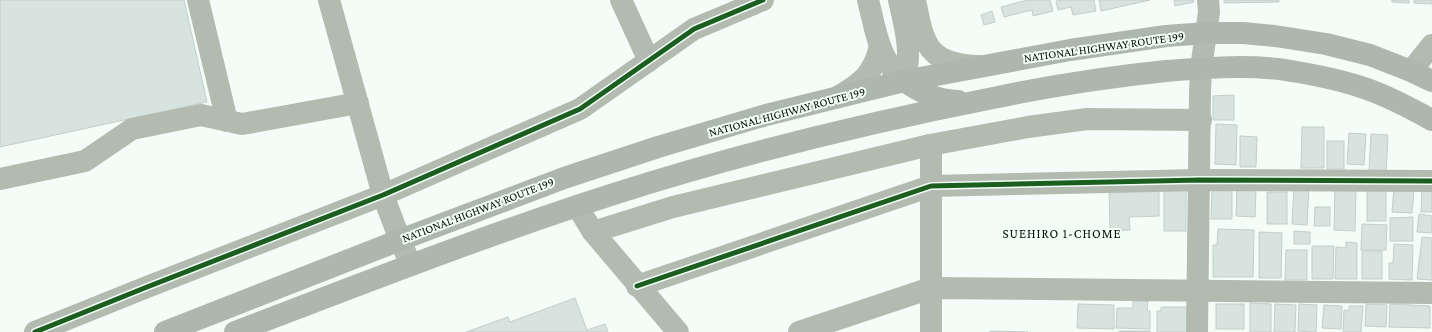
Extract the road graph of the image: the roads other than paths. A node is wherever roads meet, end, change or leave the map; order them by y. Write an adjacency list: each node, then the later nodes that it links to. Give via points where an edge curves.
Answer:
1 (198, 0): 23 (street)
2 (329, 0): 20 (street)
3 (621, 0): 12 (street)
4 (763, 0): 12 (street, via 694,29)
5 (868, 0): 11 (street)
6 (899, 0): 16 (street, via 909,51)
7 (915, 0): 13 (street, via 924,36 934,53 951,62)
8 (1208, 0): 9 (street)
9 (1207, 33): 13 (highway, NATIONAL HIGHWAY ROUTE 199, via 1166,36 1070,50); 14 (street); 15 (highway, NATIONAL HIGHWAY ROUTE 199, via 1268,35 1326,44)
10 (1432, 45): 15 (street)
11 (880, 46): 16 (street, via 890,67); 18 (street, via 873,67 864,78)
12 (649, 61): 30 (street, via 580,110)
13 (983, 66): 16 (highway, NATIONAL HIGHWAY ROUTE 199)
14 (1201, 68): 19 (highway, via 1118,76); 21 (street); 22 (highway, via 1278,69 1316,76 1359,86 1399,102)
15 (1411, 71): 17 (highway, NATIONAL HIGHWAY ROUTE 199)
16 (904, 81): 18 (highway, NATIONAL HIGHWAY ROUTE 199); 19 (highway, via 922,93 942,100); 24 (highway, via 881,112)
17 (1432, 81)
18 (834, 98): 33 (highway, NATIONAL HIGHWAY ROUTE 199, via 658,147 564,178)
19 (970, 102): 24 (highway)
20 (358, 103): 23 (street, via 242,124); 30 (street)
21 (1200, 120): 25 (street, via 1087,119); 27 (street)
22 (1432, 120)
23 (227, 121): 26 (street, via 201,115 132,129 85,161)
24 (859, 126): 31 (highway, via 714,165)
25 (930, 145): 29 (street); 32 (street, via 674,206)
26 (0, 180)
27 (1200, 180): 28 (street); 29 (street); 37 (street)
28 (1432, 181)
29 (932, 186): 35 (street); 36 (street)
30 (383, 195): 33 (street); 39 (street)
31 (577, 206): 32 (street); 34 (highway)
32 (593, 232): 35 (street)
33 (400, 240): 34 (street); 40 (highway, NATIONAL HIGHWAY ROUTE 199)
34 (411, 265): 41 (highway)
35 (637, 286): 42 (street)
36 (931, 288): 37 (street); 43 (street); 44 (street)
37 (1197, 292): 38 (street); 45 (street)
38 (1432, 293)
39 (35, 332)
40 (165, 332)
41 (235, 332)
42 (678, 332)
43 (799, 332)
44 (931, 332)
45 (1198, 332)

